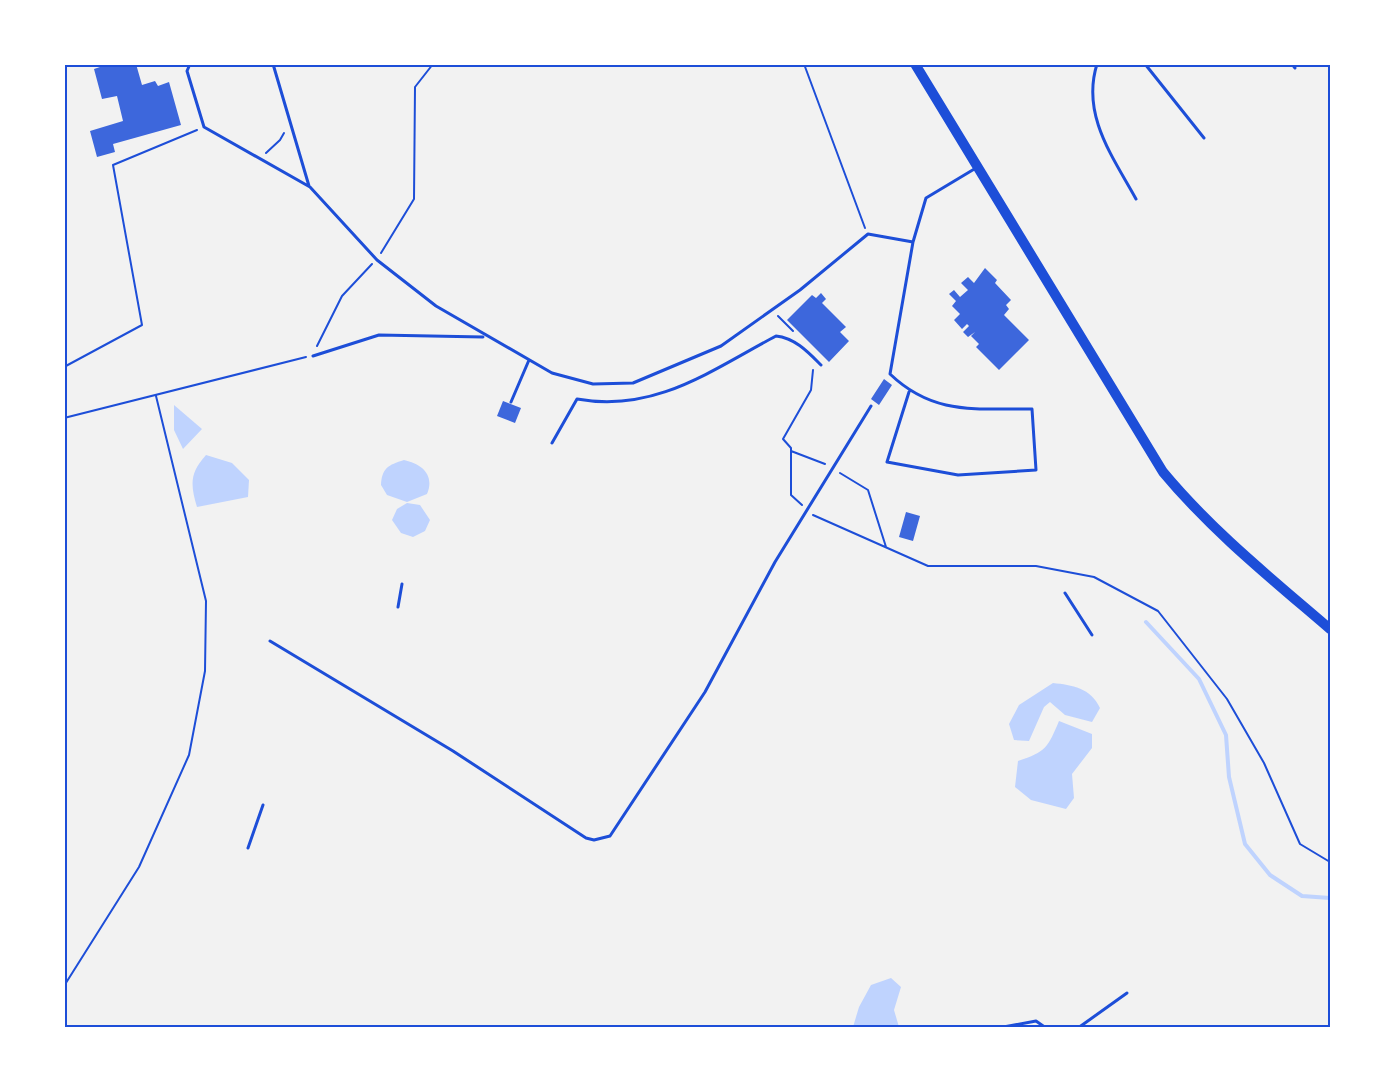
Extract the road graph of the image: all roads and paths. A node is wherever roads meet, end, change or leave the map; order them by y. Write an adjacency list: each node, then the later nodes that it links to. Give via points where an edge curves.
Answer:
1 (190, 64): 9 (lane, via 187,71)
2 (273, 64): 8 (lane)
3 (433, 64): 17 (path, via 415,87 414,199)
4 (804, 64): 15 (path)
5 (915, 64): 12 (main road)
6 (1096, 64): 14 (lane, via 1091,82 1096,124)
7 (1145, 64): 10 (lane)
8 (290, 122): 11 (path, via 280,140); 13 (lane)
9 (204, 127): 11 (lane); 25 (path, via 113,165 142,325)
10 (1204, 138)
11 (260, 159): 13 (lane)
12 (977, 167): 16 (lane, via 926,198); 39 (main road, via 1163,471 1232,544)
13 (310, 187): 17 (lane)
14 (1136, 200)
15 (868, 234): 16 (lane); 18 (lane)
16 (913, 242): 26 (lane, via 890,374)
17 (377, 260): 20 (lane, via 436,306); 21 (path, via 342,296)
18 (772, 310): 19 (path); 23 (lane, via 721,346 633,383 593,384 552,373)
19 (793, 332)
20 (485, 337): 21 (lane, via 379,335); 23 (lane)
21 (313, 356): 27 (path)
22 (815, 359): 24 (lane); 31 (lane, via 797,343 776,336 716,370 654,396 617,403 577,399); 32 (path, via 811,390 783,440)
23 (529, 360): 28 (lane)
24 (821, 365)
25 (64, 367)
26 (909, 392): 26 (lane, via 951,408 1032,409 1036,470 958,475 887,462)
27 (156, 396): 30 (path); 45 (path, via 206,601 205,671 189,755 139,867)
28 (511, 402)
29 (871, 406): 33 (lane)
30 (64, 418)
31 (552, 443)
32 (791, 451): 33 (path); 34 (path, via 791,495)
33 (833, 468): 34 (lane); 35 (path, via 868,490)
34 (807, 510): 35 (path, via 816,518); 41 (lane, via 705,692 617,829 601,839 586,838 453,751)
35 (886, 547): 44 (path, via 928,566 1036,566 1094,577 1158,611 1227,699 1264,763 1300,844)
36 (402, 584): 38 (lane)
37 (1065, 593): 40 (lane)
38 (398, 607)
39 (1330, 629)
40 (1092, 635)
41 (270, 642)
42 (263, 805): 43 (lane)
43 (248, 848)
44 (1330, 862)
45 (64, 986)
46 (1127, 993): 49 (lane)
47 (998, 1028): 48 (lane, via 1036,1022)
48 (1047, 1028)
49 (1078, 1028)

